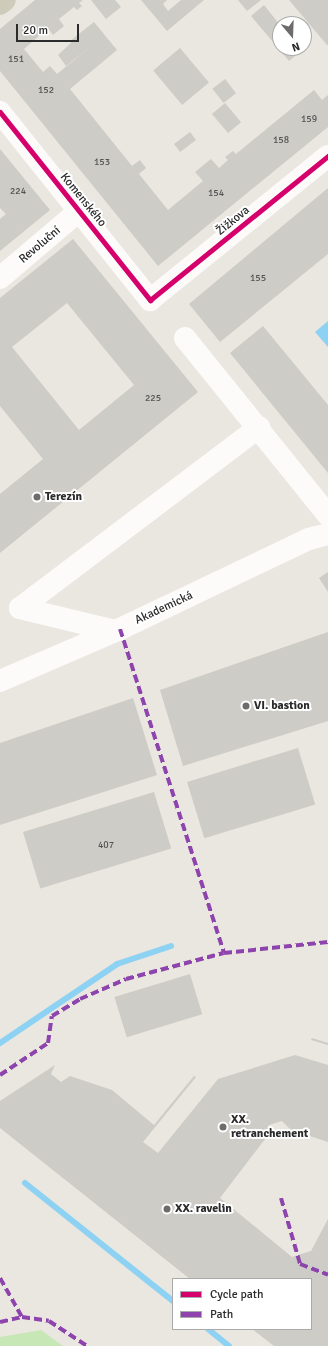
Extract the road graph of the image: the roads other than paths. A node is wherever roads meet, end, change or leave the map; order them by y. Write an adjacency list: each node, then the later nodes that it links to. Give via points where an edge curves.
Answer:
1 (5, 0): 2 (main road)
2 (0, 4)
3 (0, 112): 5 (street, Komenského)
4 (328, 156): 7 (street, Žižkova)
5 (79, 211): 6 (street, Revoluční); 7 (street, Komenského)
6 (0, 278)
7 (150, 300)
8 (185, 338): 9 (street)
9 (259, 428): 10 (street); 12 (street, via 20,608)
10 (328, 515)
11 (328, 534): 12 (street, Akademická, via 310,539)
12 (115, 631): 13 (street, Akademická)
13 (0, 681)

